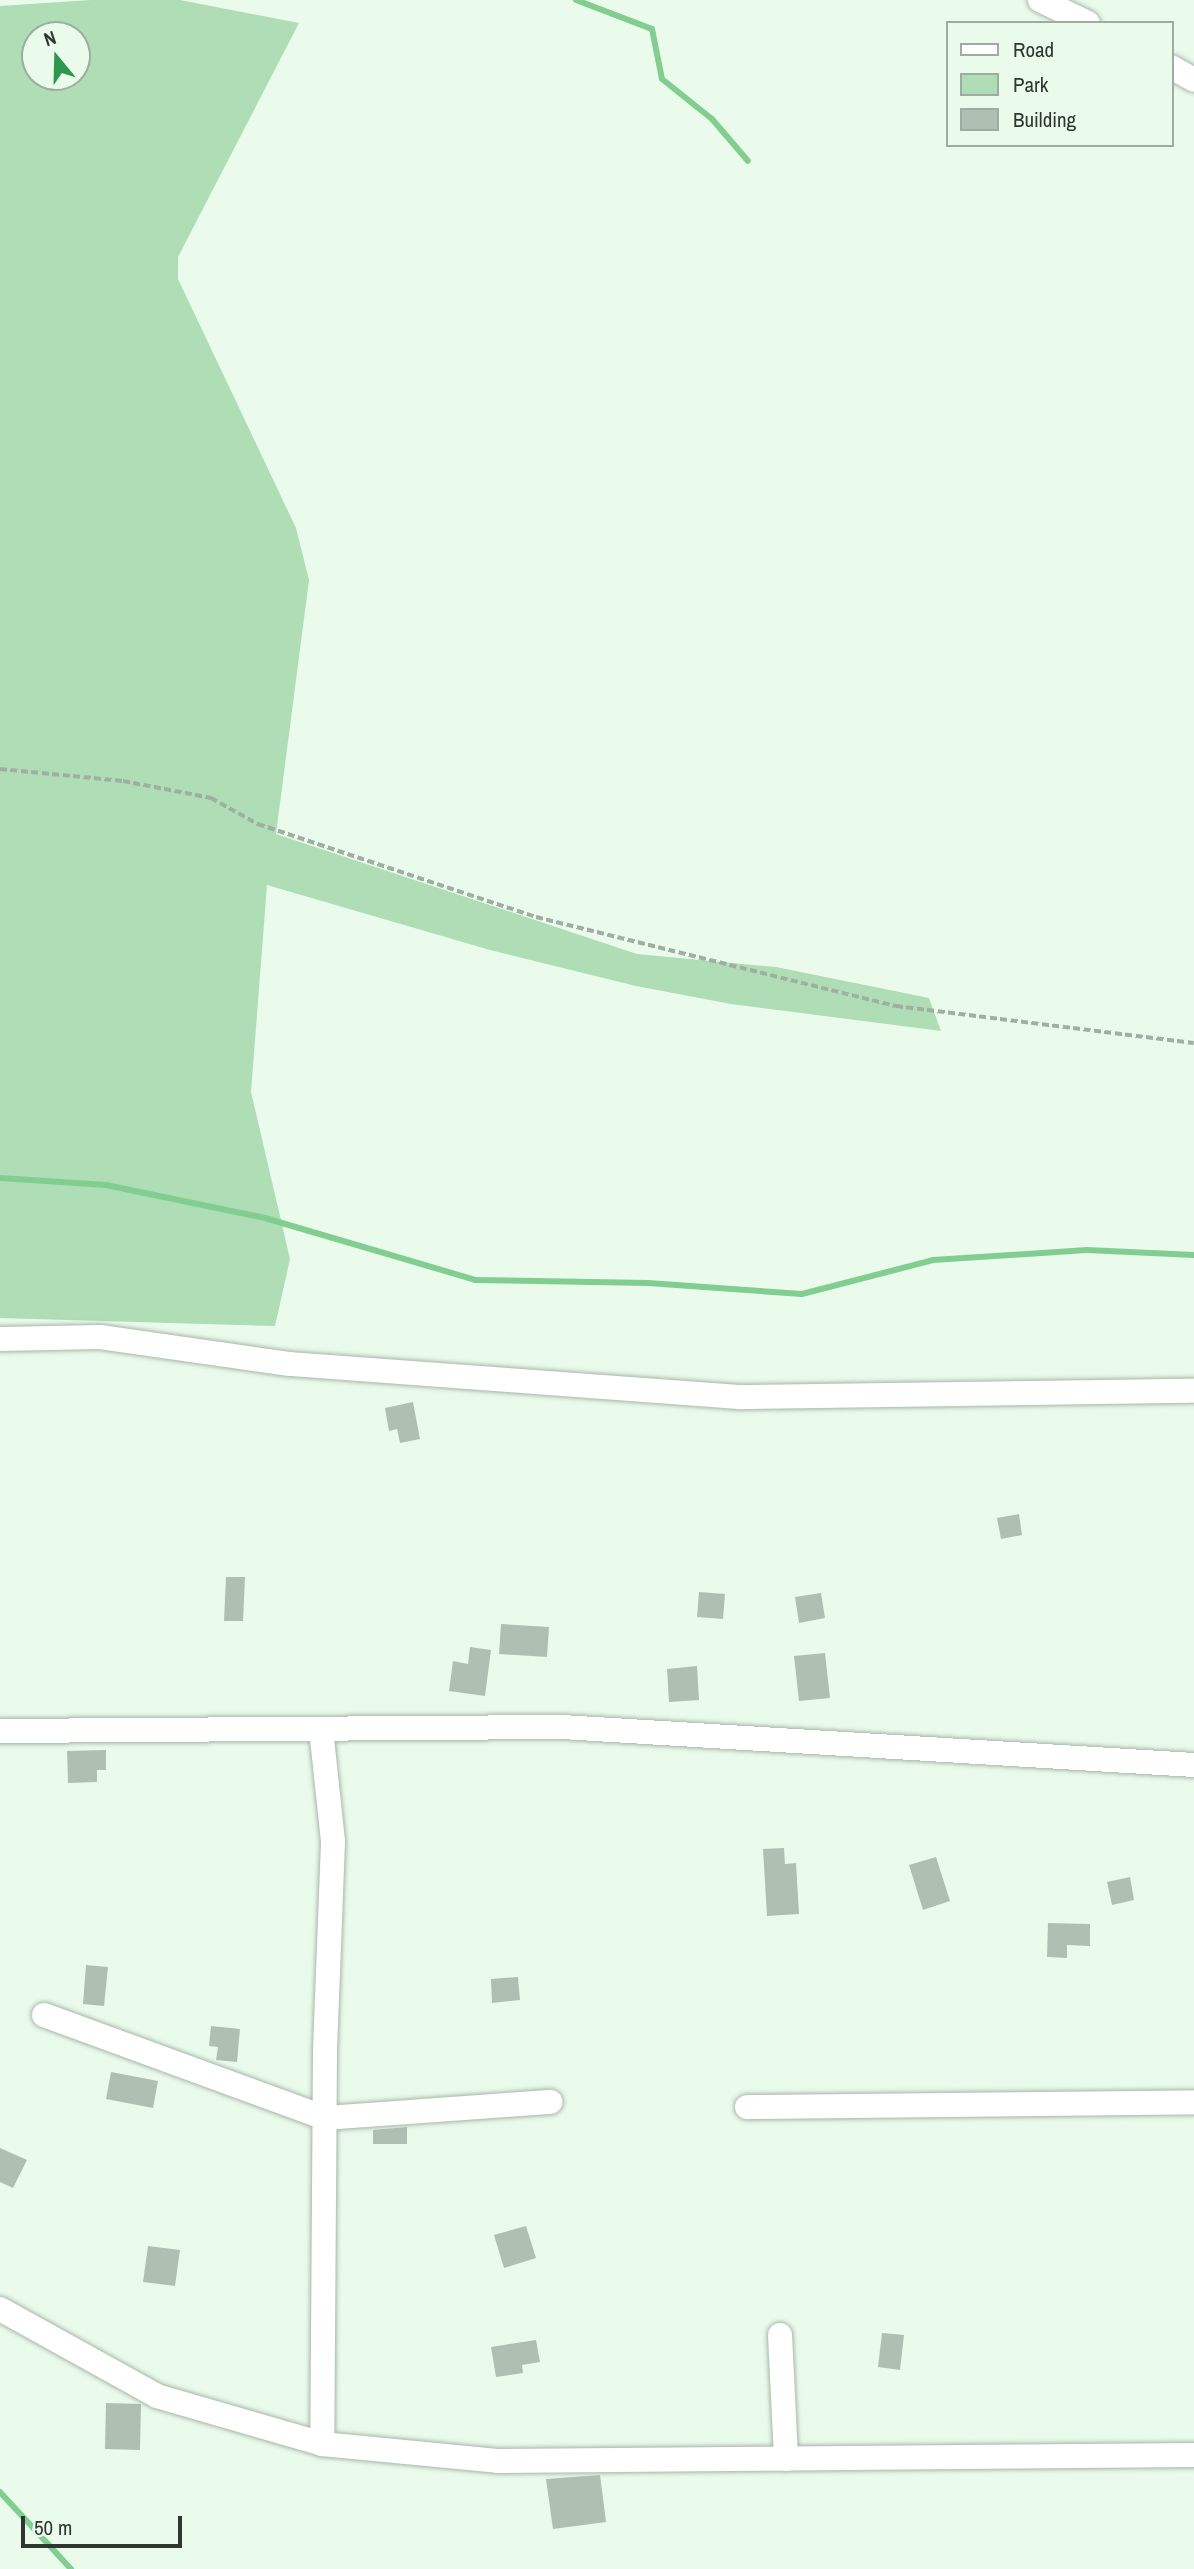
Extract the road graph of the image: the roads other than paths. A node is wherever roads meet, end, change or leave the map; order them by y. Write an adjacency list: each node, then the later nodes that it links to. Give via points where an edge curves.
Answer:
1 (1040, 0): 2 (street)
2 (1084, 21)
3 (1173, 68): 4 (street)
4 (1194, 80)
5 (0, 1339): 6 (street, via 100,1337 290,1364 741,1397)
6 (1194, 1391)
7 (321, 1728): 8 (street); 9 (street, via 562,1727); 14 (street, via 332,1842)
8 (0, 1731)
9 (1194, 1765)
10 (44, 2015): 14 (street)
11 (550, 2102): 14 (street)
12 (1194, 2102): 13 (street)
13 (747, 2107)
14 (325, 2119): 17 (street)
15 (0, 2309): 17 (street, via 157,2396)
16 (780, 2334): 19 (street)
17 (322, 2444): 19 (street, via 497,2461)
18 (1194, 2455): 19 (street)
19 (786, 2459)

